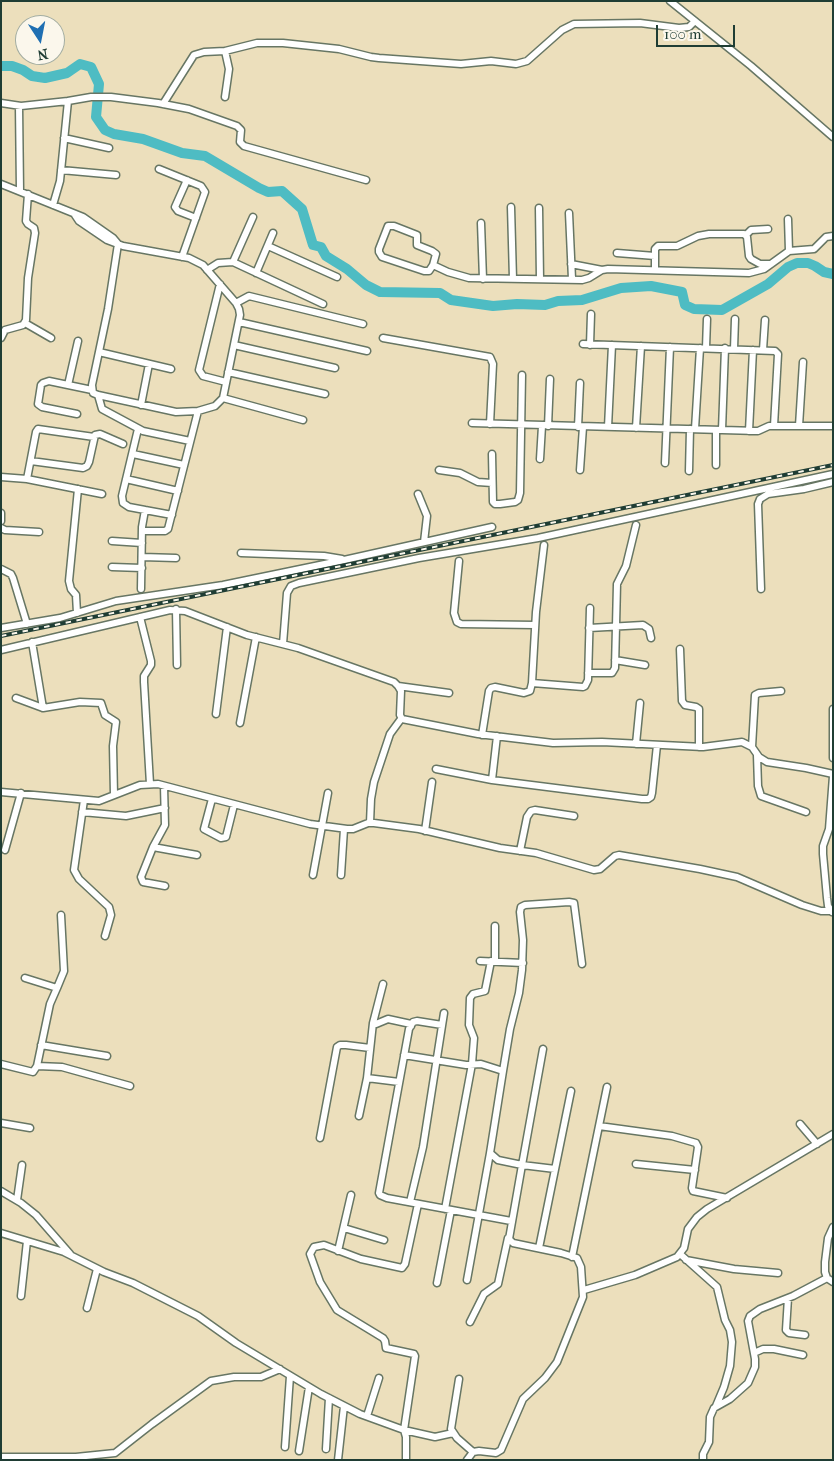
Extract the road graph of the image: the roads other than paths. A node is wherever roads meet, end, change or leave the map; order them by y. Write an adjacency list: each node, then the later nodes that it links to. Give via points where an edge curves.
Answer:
1 (670, 1): 2 (street)
2 (695, 21): 3 (street, via 689,27 679,28 640,23 574,24 562,30 527,61 516,64 371,58 339,48 282,43 257,43); 9 (street)
3 (225, 51): 4 (street, via 229,69); 7 (street, via 194,55)
4 (225, 96)
5 (68, 101): 7 (street, via 102,96); 8 (street); 10 (street)
6 (1, 104): 8 (street)
7 (163, 104): 16 (street, via 189,109 237,126 244,146)
8 (19, 106): 18 (street)
9 (833, 136)
10 (64, 138): 11 (street); 13 (street)
11 (109, 148)
12 (159, 168): 15 (street)
13 (61, 170): 14 (street); 20 (street)
14 (116, 175)
15 (186, 180): 25 (street, via 201,186 205,192); 25 (street, via 175,206 178,211)
16 (366, 180)
17 (1, 184): 18 (street)
18 (20, 191): 19 (street)
19 (28, 194): 20 (street); 59 (street, via 26,221 35,233)
20 (53, 205): 32 (street, via 75,215 78,221)
21 (511, 207): 48 (street)
22 (539, 208): 49 (street)
23 (570, 213): 39 (street)
24 (253, 217): 38 (street)
25 (196, 218): 36 (street)
26 (788, 218): 34 (street)
27 (481, 223): 47 (street)
28 (768, 230): 30 (street, via 751,230)
29 (274, 233): 33 (street)
30 (746, 235): 37 (street, via 703,235 677,246 658,246); 40 (street, via 748,256 760,264)
31 (833, 236): 34 (street, via 826,237 814,249)
32 (118, 244): 36 (street); 75 (street)
33 (268, 246): 45 (street); 46 (street)
34 (789, 251): 40 (street)
35 (618, 254): 37 (street)
36 (182, 256): 42 (street)
37 (655, 256): 44 (street)
38 (233, 262): 42 (street, via 218,263); 45 (street)
39 (571, 264): 43 (street); 50 (street)
40 (773, 264): 44 (street, via 749,273)
41 (433, 265): 41 (street, via 429,271 424,271 380,255 379,249 388,226 417,235 417,245 436,254); 47 (street, via 459,276)
42 (207, 270): 51 (street)
43 (602, 270): 44 (street); 50 (street, via 589,278)
44 (655, 270)
45 (256, 272): 53 (street)
46 (337, 277)
47 (482, 279): 48 (street)
48 (512, 279): 49 (street)
49 (540, 280): 50 (street)
50 (572, 280)
51 (220, 284): 52 (street); 83 (street, via 199,370 203,376)
52 (236, 303): 58 (street); 60 (street, via 249,296)
53 (323, 304)
54 (591, 314): 66 (street, via 586,344)
55 (735, 318): 71 (street)
56 (707, 320): 69 (street)
57 (765, 320): 73 (street)
58 (239, 322): 65 (street); 74 (street)
59 (25, 323): 61 (street, via 8,328); 62 (street)
60 (363, 324)
61 (1, 338)
62 (51, 338)
63 (383, 338): 95 (street, via 490,357 493,364)
64 (78, 341): 85 (street)
65 (234, 345): 78 (street); 80 (street)
66 (612, 345): 67 (street); 102 (street)
67 (641, 346): 68 (street); 103 (street)
68 (670, 347): 69 (street); 105 (street)
69 (703, 348): 70 (street); 106 (street)
70 (725, 348): 71 (street); 107 (street)
71 (734, 348): 72 (street)
72 (754, 350): 73 (street); 108 (street)
73 (763, 350): 98 (street, via 778,354)
74 (367, 351)
75 (99, 352): 77 (street); 86 (street)
76 (803, 362): 99 (street)
77 (149, 364): 79 (street); 90 (street)
78 (335, 368)
79 (171, 369)
80 (228, 372): 83 (street); 87 (street)
81 (522, 375): 96 (street)
82 (550, 379): 97 (street)
83 (226, 382): 89 (street)
84 (580, 382): 101 (street)
85 (68, 385): 86 (street); 92 (street, via 43,383 38,404)
86 (92, 390): 88 (street)
87 (325, 394)
88 (98, 396): 90 (street); 104 (street, via 102,409)
89 (222, 398): 91 (street, via 214,406); 93 (street)
90 (141, 405): 91 (street, via 176,412)
91 (198, 411): 110 (street)
92 (77, 414)
93 (304, 420)
94 (472, 424): 95 (street)
95 (490, 424): 96 (street)
96 (521, 425): 97 (street); 127 (street, via 520,497 515,502 495,504)
97 (545, 426): 101 (street); 114 (street)
98 (774, 426): 99 (street); 108 (street)
99 (799, 426): 100 (street)
100 (833, 426)
101 (580, 427): 102 (street); 120 (street)
102 (608, 427): 103 (street)
103 (636, 428): 105 (street)
104 (138, 429): 110 (street); 112 (street)
105 (666, 429): 106 (street); 116 (street)
106 (693, 429): 107 (street); 121 (street)
107 (719, 430): 108 (street); 117 (street)
108 (748, 431)
109 (94, 437): 111 (street, via 100,434); 115 (street, via 89,462 84,468); 115 (street, via 38,429)
110 (190, 441): 118 (street)
111 (123, 444)
112 (133, 454): 118 (street); 125 (street)
113 (492, 454): 127 (street)
114 (540, 459)
115 (31, 461): 124 (street)
116 (665, 463)
117 (716, 465)
118 (184, 466): 129 (street)
119 (439, 470): 127 (street)
120 (580, 470)
121 (689, 471)
122 (833, 474): 168 (street, via 538,538 299,583 291,586 287,594)
123 (1, 477): 124 (street)
124 (27, 479): 128 (street)
125 (126, 479): 129 (street); 132 (street, via 122,496 124,503)
126 (833, 482): 153 (street, via 760,498)
127 (492, 483)
128 (78, 489): 130 (street); 157 (street, via 69,582 76,595)
129 (178, 491): 134 (street)
130 (102, 494)
131 (418, 494): 142 (street, via 427,516)
132 (145, 510): 134 (street); 139 (street)
133 (1, 514): 135 (street)
134 (172, 515): 139 (street, via 165,531)
135 (1, 521)
136 (636, 525): 161 (street, via 626,566 617,584)
137 (492, 527): 142 (street)
138 (1, 528): 140 (street)
139 (142, 531): 143 (street)
140 (39, 532)
141 (112, 541): 143 (street)
142 (424, 542): 148 (street)
143 (142, 543): 146 (street)
144 (544, 545): 160 (street)
145 (241, 553): 148 (street, via 324,556)
146 (142, 558): 147 (street); 151 (street)
147 (176, 558)
148 (344, 560): 157 (street, via 197,590 116,601)
149 (459, 561): 160 (street, via 454,614 457,622)
150 (112, 567): 151 (street)
151 (142, 568): 154 (street)
152 (1, 570): 159 (street, via 13,578)
153 (761, 588)
154 (141, 589)
155 (590, 608): 164 (street)
156 (176, 609): 158 (street); 163 (street); 172 (street)
157 (76, 613): 159 (street)
158 (140, 617): 167 (street); 199 (street, via 151,661 144,676)
159 (27, 624): 162 (street)
160 (534, 625): 175 (street)
161 (616, 626): 164 (street); 166 (street, via 643,625 649,629); 171 (street)
162 (1, 628)
163 (227, 628): 165 (street); 183 (street)
164 (589, 628): 174 (street)
165 (256, 637): 168 (street); 185 (street)
166 (651, 638)
167 (32, 642): 170 (street); 181 (street)
168 (283, 644): 176 (street)
169 (680, 649): 191 (street, via 682,701 699,709)
170 (1, 650)
171 (616, 660): 173 (street); 174 (street, via 612,674)
172 (177, 665)
173 (645, 665)
174 (588, 673): 175 (street, via 587,684 583,687)
175 (532, 683): 186 (street, via 528,693 495,687 489,689)
176 (398, 686): 178 (street); 184 (street, via 401,691)
177 (780, 691): 192 (street, via 755,695)
178 (449, 694)
179 (16, 698): 181 (street)
180 (640, 703): 189 (street)
181 (43, 708): 204 (street, via 80,702 101,703 105,715 116,722)
182 (833, 709): 188 (street)
183 (216, 714)
184 (401, 719): 186 (street); 213 (street, via 390,734 374,782)
185 (240, 723)
186 (482, 735): 187 (street)
187 (497, 736): 189 (street, via 553,743); 197 (street)
188 (833, 742): 194 (street)
189 (636, 744): 190 (street)
190 (657, 745): 191 (street); 197 (street, via 652,793 648,799)
191 (699, 747): 192 (street, via 742,742)
192 (752, 747): 193 (street)
193 (757, 755): 196 (street, via 767,762); 211 (street, via 761,796)
194 (833, 758)
195 (436, 769): 197 (street)
196 (833, 775): 209 (street)
197 (492, 780)
198 (432, 782): 216 (street)
199 (150, 784): 200 (street); 204 (street)
200 (164, 786): 205 (street); 208 (street)
201 (1, 792): 203 (street)
202 (328, 793): 214 (street)
203 (21, 794): 206 (street); 218 (street)
204 (114, 795): 206 (street, via 99,801)
205 (212, 799): 207 (street); 207 (street, via 204,830 221,838 226,837)
206 (84, 800): 210 (street)
207 (234, 804): 214 (street)
208 (165, 808): 210 (street, via 126,816); 217 (street, via 165,825)
209 (832, 810): 224 (street, via 823,846)
210 (82, 812): 227 (street, via 74,870 79,879 109,907 111,915)
211 (806, 812)
212 (574, 816): 219 (street, via 531,811 527,816)
213 (370, 823): 215 (street); 216 (street)
214 (322, 826): 215 (street); 221 (street)
215 (344, 829): 222 (street)
216 (425, 831): 219 (street)
217 (153, 847): 220 (street); 223 (street, via 141,879)
218 (5, 850)
219 (520, 851): 224 (street, via 594,870 619,855 700,868 737,877 802,905)
220 (197, 855)
221 (313, 875)
222 (342, 875)
223 (165, 886)
224 (831, 912)
225 (61, 915): 234 (street, via 64,971)
226 (495, 926): 229 (street)
227 (105, 936)
228 (480, 960): 229 (street)
229 (493, 961): 230 (street); 246 (street, via 485,991 470,998 469,1025 474,1038)
230 (522, 963): 231 (street, via 521,908 525,905 572,902); 248 (street)
231 (582, 964)
232 (25, 978): 234 (street)
233 (383, 984): 240 (street)
234 (57, 988): 239 (street)
235 (444, 1013): 237 (street)
236 (376, 1024): 238 (street, via 388,1019)
237 (442, 1025): 238 (street, via 417,1021); 244 (street)
238 (411, 1027): 242 (street)
239 (41, 1044): 243 (street); 247 (street)
240 (370, 1048): 249 (street); 260 (street, via 337,1047)
241 (543, 1049): 265 (street)
242 (404, 1055): 244 (street); 250 (street)
243 (107, 1056)
244 (436, 1061): 246 (street); 272 (street)
245 (1, 1064): 247 (street, via 32,1072)
246 (472, 1064): 248 (street); 274 (street)
247 (37, 1066): 251 (street, via 77,1071)
248 (503, 1071): 262 (street)
249 (367, 1078): 250 (street); 254 (street)
250 (399, 1082): 272 (street, via 379,1193 387,1198)
251 (130, 1086)
252 (607, 1087): 257 (street)
253 (571, 1091): 266 (street)
254 (359, 1116)
255 (1, 1123): 258 (street)
256 (800, 1124): 261 (street)
257 (598, 1126): 267 (street, via 672,1136 696,1143); 287 (street)
258 (30, 1128)
259 (833, 1134): 261 (street)
260 (320, 1138)
261 (817, 1144): 270 (street)
262 (490, 1153): 265 (street, via 498,1160); 275 (street)
263 (636, 1164): 267 (street)
264 (22, 1165): 271 (street)
265 (522, 1165): 266 (street); 276 (street)
266 (555, 1170): 283 (street)
267 (694, 1170): 270 (street, via 693,1191)
268 (1, 1191): 271 (street)
269 (352, 1195): 278 (street)
270 (727, 1198): 285 (street, via 697,1217 688,1229)
271 (17, 1200): 286 (street, via 36,1215)
272 (410, 1202): 273 (street)
273 (418, 1204): 274 (street); 284 (street, via 402,1268 377,1264)
274 (448, 1209): 275 (street); 293 (street)
275 (479, 1214): 276 (street); 291 (street)
276 (511, 1221): 280 (street)
277 (833, 1227): 292 (street, via 825,1262 825,1272)
278 (344, 1228): 281 (street); 284 (street)
279 (1, 1233): 282 (street)
280 (508, 1238): 283 (street, via 514,1243); 298 (street, via 498,1284 484,1294)
281 (384, 1240)
282 (27, 1241): 286 (street); 295 (street)
283 (539, 1248): 287 (street)
284 (338, 1251): 311 (street, via 319,1245 311,1249 310,1254 333,1306 383,1338 386,1348 415,1356)
285 (680, 1254): 288 (street); 294 (street, via 635,1275)
286 (71, 1256): 289 (street)
287 (572, 1256): 294 (street, via 580,1262)
288 (685, 1260): 290 (street); 309 (street, via 717,1287 730,1330 730,1366)
289 (97, 1269): 297 (street); 302 (street, via 198,1316)
290 (778, 1274)
291 (467, 1280)
292 (830, 1280): 296 (street)
293 (437, 1283)
294 (584, 1290): 317 (street, via 558,1362 523,1399 504,1446)
295 (21, 1296)
296 (788, 1298): 299 (street, via 786,1330); 300 (street, via 760,1309 748,1318)
297 (87, 1308)
298 (470, 1322)
299 (805, 1334)
300 (754, 1353): 301 (street, via 774,1349); 309 (street, via 755,1367 748,1383)
301 (803, 1354)
302 (280, 1370): 303 (street); 318 (street, via 261,1376 211,1381 115,1453 76,1457)
303 (290, 1376): 306 (street); 313 (street)
304 (379, 1378): 310 (street)
305 (459, 1379): 312 (street, via 451,1425)
306 (309, 1387): 307 (street); 315 (street)
307 (329, 1398): 308 (street); 314 (street)
308 (344, 1406): 310 (street); 319 (street)
309 (716, 1407): 323 (street, via 710,1416 710,1442)
310 (367, 1416): 311 (street)
311 (404, 1430): 312 (street, via 435,1437); 320 (street)
312 (453, 1433): 316 (street)
313 (285, 1447)
314 (326, 1450)
315 (299, 1451)
316 (473, 1452): 317 (street); 321 (street)
317 (498, 1453): 322 (street)
318 (1, 1457)
319 (338, 1460)
320 (406, 1460)
321 (467, 1460)
322 (494, 1460)
323 (703, 1460)

